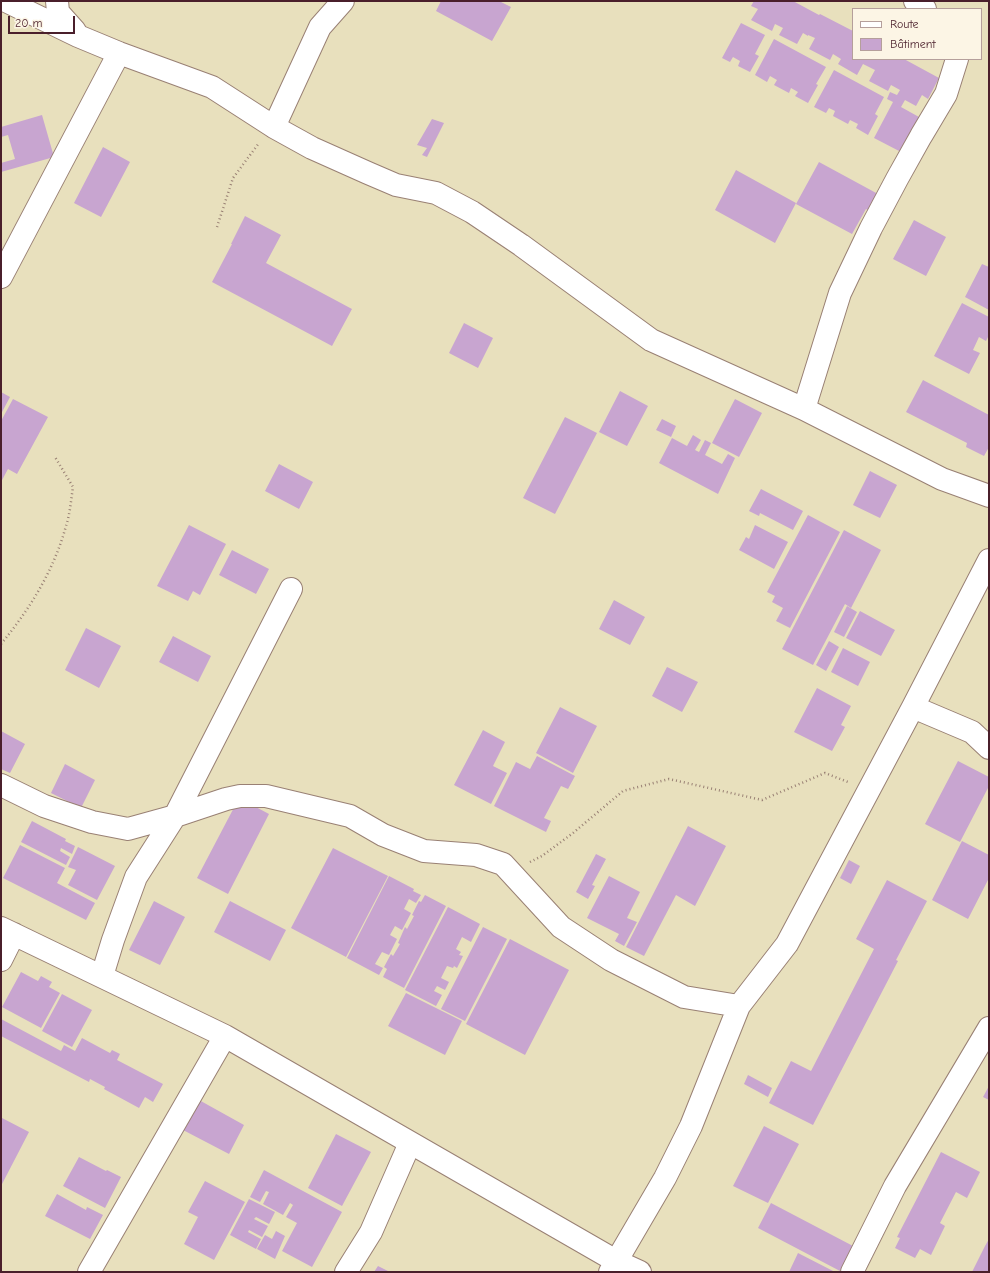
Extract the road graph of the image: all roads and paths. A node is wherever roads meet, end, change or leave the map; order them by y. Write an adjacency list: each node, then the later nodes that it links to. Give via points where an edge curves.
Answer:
1 (6, 1): 6 (street)
2 (57, 1): 6 (street, via 58,12)
3 (343, 1): 9 (street, via 320,27)
4 (915, 1): 5 (street)
5 (924, 8)
6 (78, 36): 7 (street)
7 (119, 53): 9 (street, via 212,87); 11 (street)
8 (957, 60): 12 (street, via 946,94 897,179 840,293)
9 (274, 127): 10 (path, via 233,178); 12 (street, via 312,148 396,185 436,193 472,212 651,340)
10 (217, 227)
11 (1, 277)
12 (804, 408): 14 (street, via 942,479)
13 (55, 457): 17 (path, via 73,487 66,526 50,572 17,625)
14 (989, 496)
15 (989, 560): 18 (street)
16 (291, 589): 22 (street)
17 (1, 644)
18 (913, 707): 19 (street, via 972,732); 21 (street)
19 (989, 748)
20 (1, 785): 22 (street, via 44,806 92,822 128,829)
21 (869, 790): 23 (path, via 825,773 762,800 669,779 623,791 542,856); 27 (street, via 787,944)
22 (175, 816): 23 (street, via 226,799 266,796 350,816 383,834 424,851 476,855 503,864); 26 (street, via 136,877)
23 (510, 872): 27 (street, via 561,927 611,960 684,997)
24 (8, 931): 25 (street); 26 (street)
25 (1, 960)
26 (102, 976): 29 (street)
27 (739, 1006): 31 (street, via 691,1126 665,1178)
28 (989, 1028): 35 (street, via 895,1186)
29 (225, 1036): 30 (street); 32 (street)
30 (410, 1143): 31 (street); 33 (street, via 371,1232)
31 (613, 1266): 34 (street)
32 (90, 1272)
33 (346, 1272)
34 (640, 1272)
35 (852, 1272)

